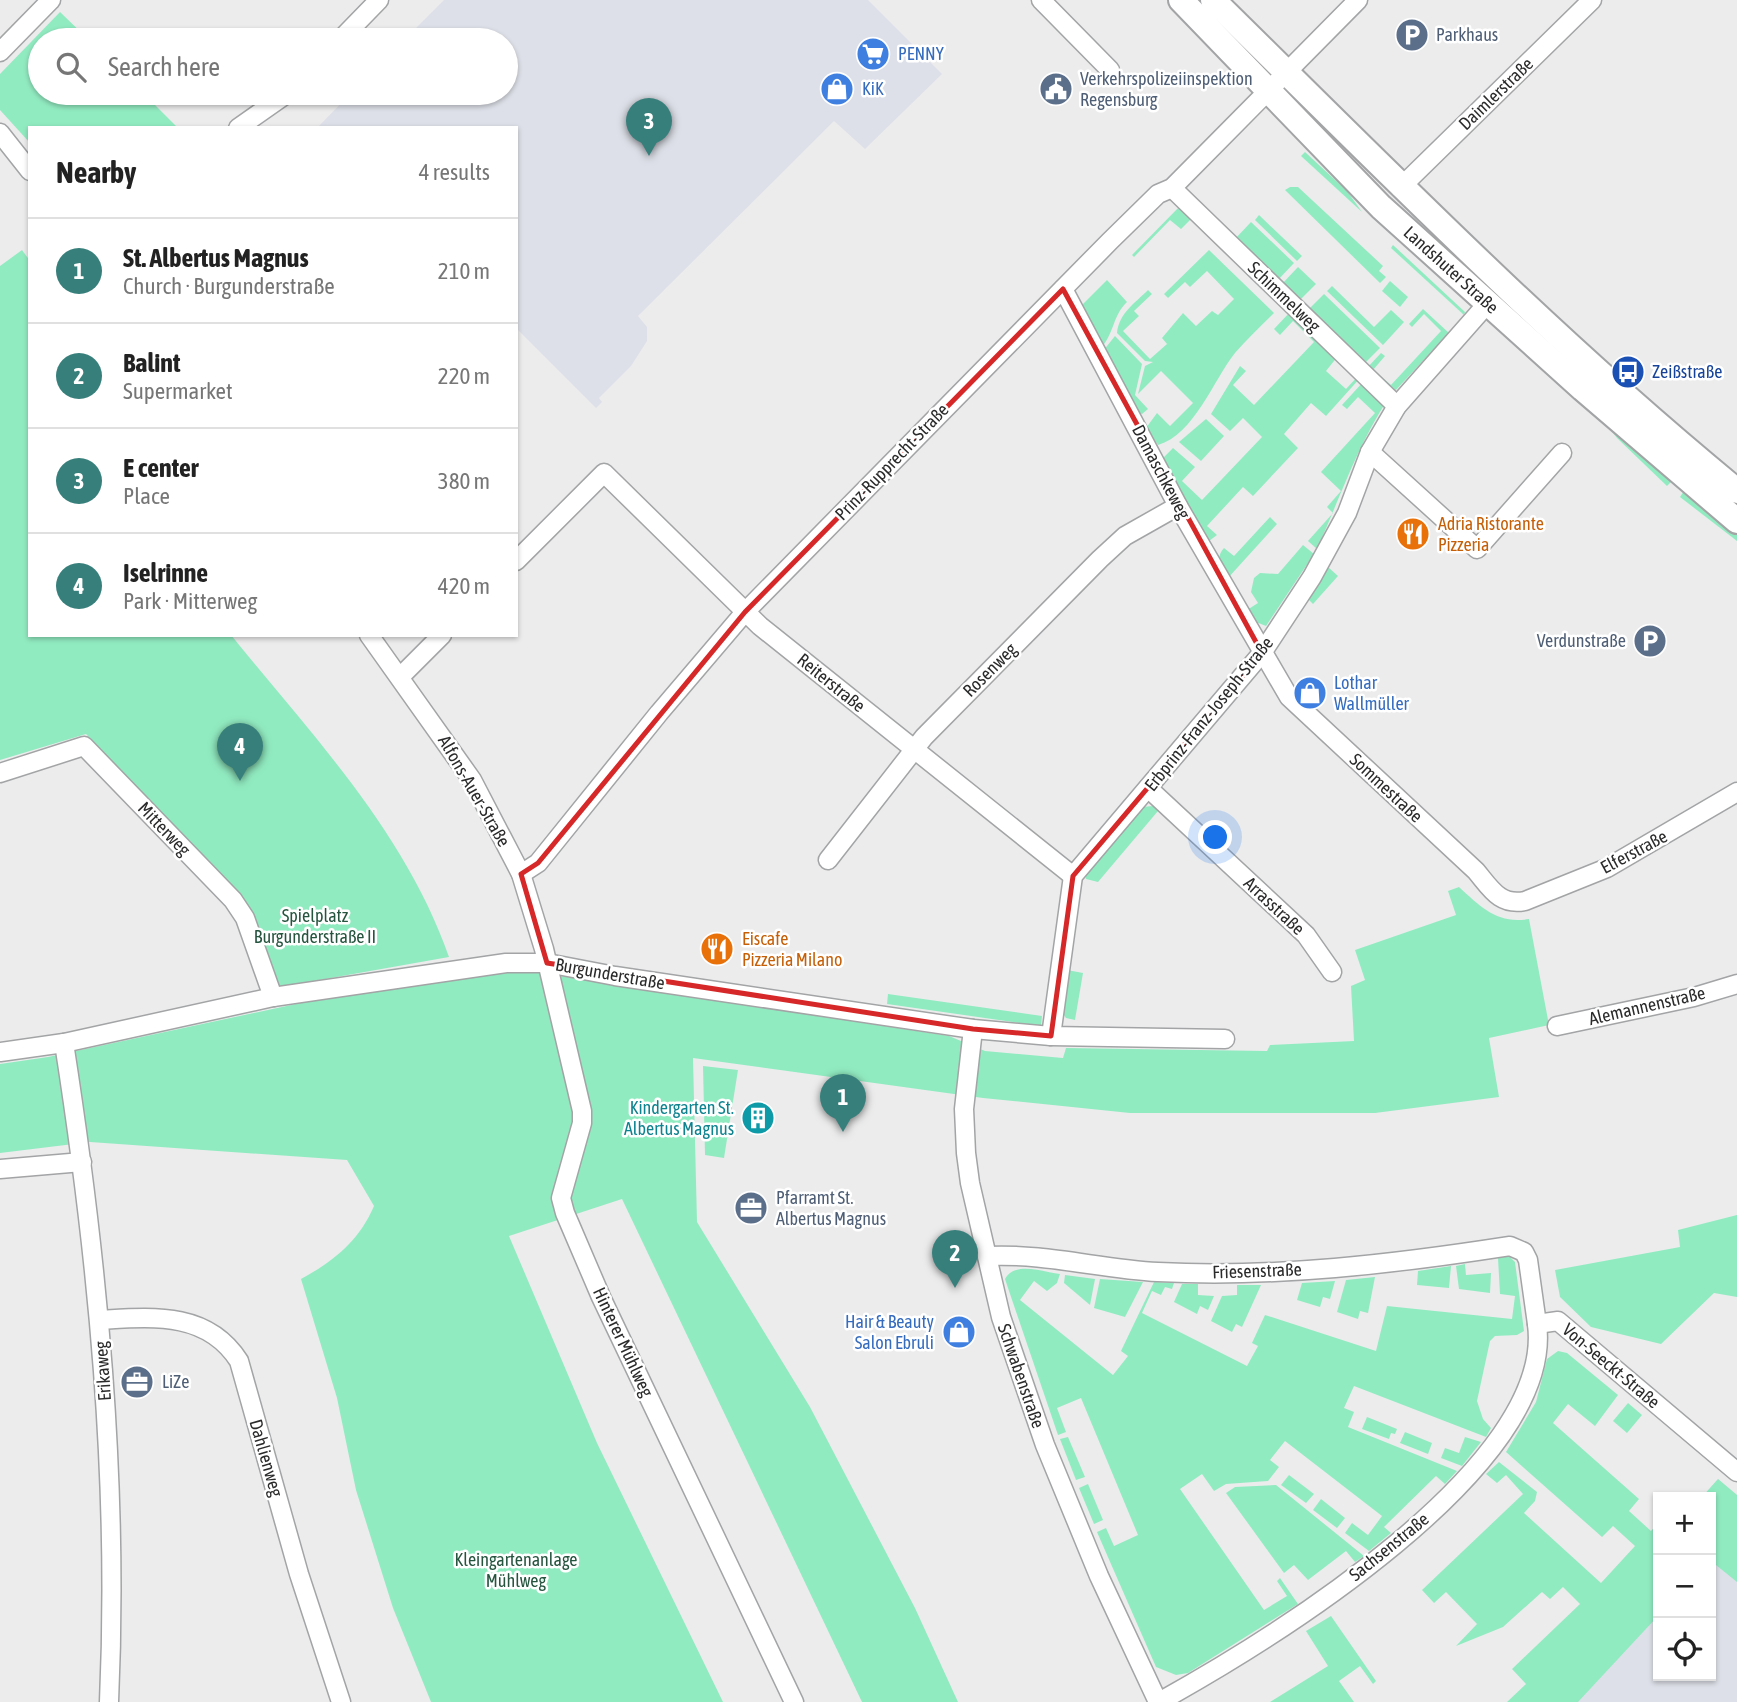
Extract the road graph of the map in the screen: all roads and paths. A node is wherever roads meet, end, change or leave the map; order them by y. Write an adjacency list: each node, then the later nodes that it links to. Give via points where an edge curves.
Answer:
1 (379, 0): 8 (street)
2 (1041, 0): 10 (street)
3 (1181, 0): 12 (main road, Landshuter Straße)
4 (1213, 0): 11 (main road, Landshuter Straße)
5 (1358, 0): 11 (street, Prinz-Rupprecht-Straße)
6 (1592, 0): 18 (street, Daimlerstraße)
7 (40, 4): 9 (street)
8 (352, 28)
9 (0, 52)
10 (1110, 70)
11 (1286, 72): 12 (street, Prinz-Rupprecht-Straße); 18 (main road, Landshuter Straße)
12 (1269, 90): 17 (street, Prinz-Rupprecht-Straße); 20 (main road, Landshuter Straße, via 1381,206)
13 (271, 105): 14 (street)
14 (241, 126)
15 (0, 133): 16 (street)
16 (28, 168)
17 (1172, 188): 19 (street, Prinz-Rupprecht-Straße, via 1158,194); 21 (street, Schimmelweg)
18 (1400, 188): 24 (main road, Landshuter Straße)
19 (1063, 289): 25 (street, Damaschkeweg); 27 (street, Prinz-Rupprecht-Straße)
20 (1487, 304): 21 (street, Erbprinz-Franz-Joseph-Straße); 24 (main road, Landshuter Straße)
21 (1397, 406): 22 (street, Erbprinz-Franz-Joseph-Straße)
22 (1370, 452): 23 (street, via 1477,549); 30 (street, Erbprinz-Franz-Joseph-Straße, via 1347,513)
23 (1562, 453)
24 (1733, 499)
25 (1178, 506): 30 (street, Damaschkeweg); 32 (street, Rosenweg, via 1125,537 1100,559)
26 (518, 559): 27 (street, Reiterstraße, via 604,473)
27 (746, 612): 32 (street, Reiterstraße); 37 (street, Prinz-Rupprecht-Straße, via 538,863)
28 (370, 637): 31 (street, Alfons-Auer-Straße)
29 (440, 637): 31 (street)
30 (1262, 653): 34 (street, Erbprinz-Franz-Joseph-Straße); 39 (street, Sommestraße, via 1289,697 1476,871 1502,901)
31 (400, 677): 37 (street, Alfons-Auer-Straße, via 471,780)
32 (914, 750): 36 (street, Rosenweg); 38 (street, Reiterstraße)
33 (0, 773): 43 (street, Mitterweg, via 84,746 233,900 245,918)
34 (1148, 788): 38 (street, Erbprinz-Franz-Joseph-Straße); 41 (street, Arrasstraße, via 1307,935)
35 (1737, 792): 39 (street, Elferstraße, via 1619,861)
36 (828, 860)
37 (521, 874): 40 (street, Alfons-Auer-Straße)
38 (1073, 876): 46 (street)
39 (1525, 901)
40 (547, 963): 43 (street, Burgunderstraße, via 472,966); 45 (street, Burgunderstraße); 59 (street, Hinterer Mühlweg, via 582,1111 561,1198 565,1213)
41 (1332, 972)
42 (1737, 984): 44 (street, Alemannenstraße)
43 (273, 997): 48 (street, Burgunderstraße)
44 (1557, 1026)
45 (973, 1029): 46 (street, Burgunderstraße); 53 (street, Schwabenstraße, via 964,1109 966,1153)
46 (1051, 1036): 47 (street, Burgunderstraße)
47 (1225, 1040)
48 (64, 1043): 49 (street, Burgunderstraße); 50 (street, Erikaweg)
49 (0, 1052)
50 (82, 1162): 51 (street); 54 (street, Erikaweg)
51 (0, 1169)
52 (1524, 1252): 53 (street, Friesenstraße, via 1510,1246 1380,1265 1218,1273 1156,1272); 55 (street, Von-Seeckt-Straße)
53 (988, 1256): 60 (street, Schwabenstraße, via 1001,1317 1045,1445)
54 (100, 1320): 57 (street, Erikaweg, via 106,1418); 58 (street, Dahlienweg, via 150,1317 192,1322 230,1346 239,1361 299,1574)
55 (1537, 1324): 56 (street, Von-Seeckt-Straße, via 1558,1321); 60 (street, Sachsenstraße, via 1535,1359 1519,1406 1457,1488 1403,1538 1334,1591 1254,1646)
56 (1737, 1472)
57 (109, 1702)
58 (341, 1702)
59 (794, 1702)
60 (1158, 1702)

